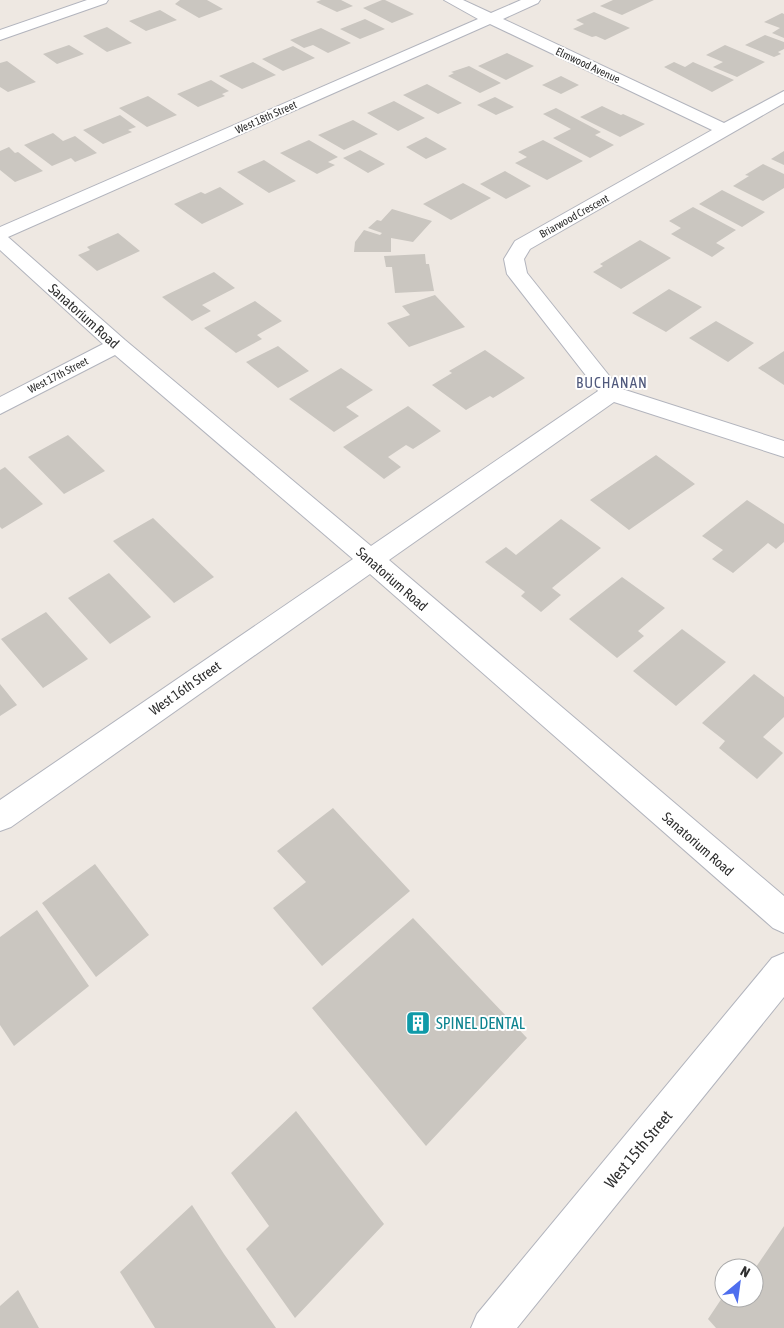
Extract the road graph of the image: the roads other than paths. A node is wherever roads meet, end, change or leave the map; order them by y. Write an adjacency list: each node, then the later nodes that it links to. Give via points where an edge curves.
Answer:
1 (101, 0): 5 (street)
2 (451, 0): 4 (street, Elmwood Avenue)
3 (533, 0): 4 (street, West 18th Street)
4 (491, 18): 7 (street, Elmwood Avenue); 8 (street, West 18th Street)
5 (0, 35)
6 (784, 96): 7 (street, Briarwood Crescent)
7 (726, 130): 11 (street, Briarwood Crescent, via 522,245 514,259 517,274)
8 (0, 234)
9 (0, 240): 10 (street, Sanatorium Road)
10 (117, 345): 12 (street, West 17th Street); 14 (street, Sanatorium Road)
11 (611, 393): 13 (street); 14 (street)
12 (0, 406)
13 (784, 449)
14 (370, 559): 15 (street, West 16th Street); 16 (street, Sanatorium Road)
15 (0, 818)
16 (784, 917)
17 (784, 970): 18 (street, West 15th Street)
18 (491, 1328)

